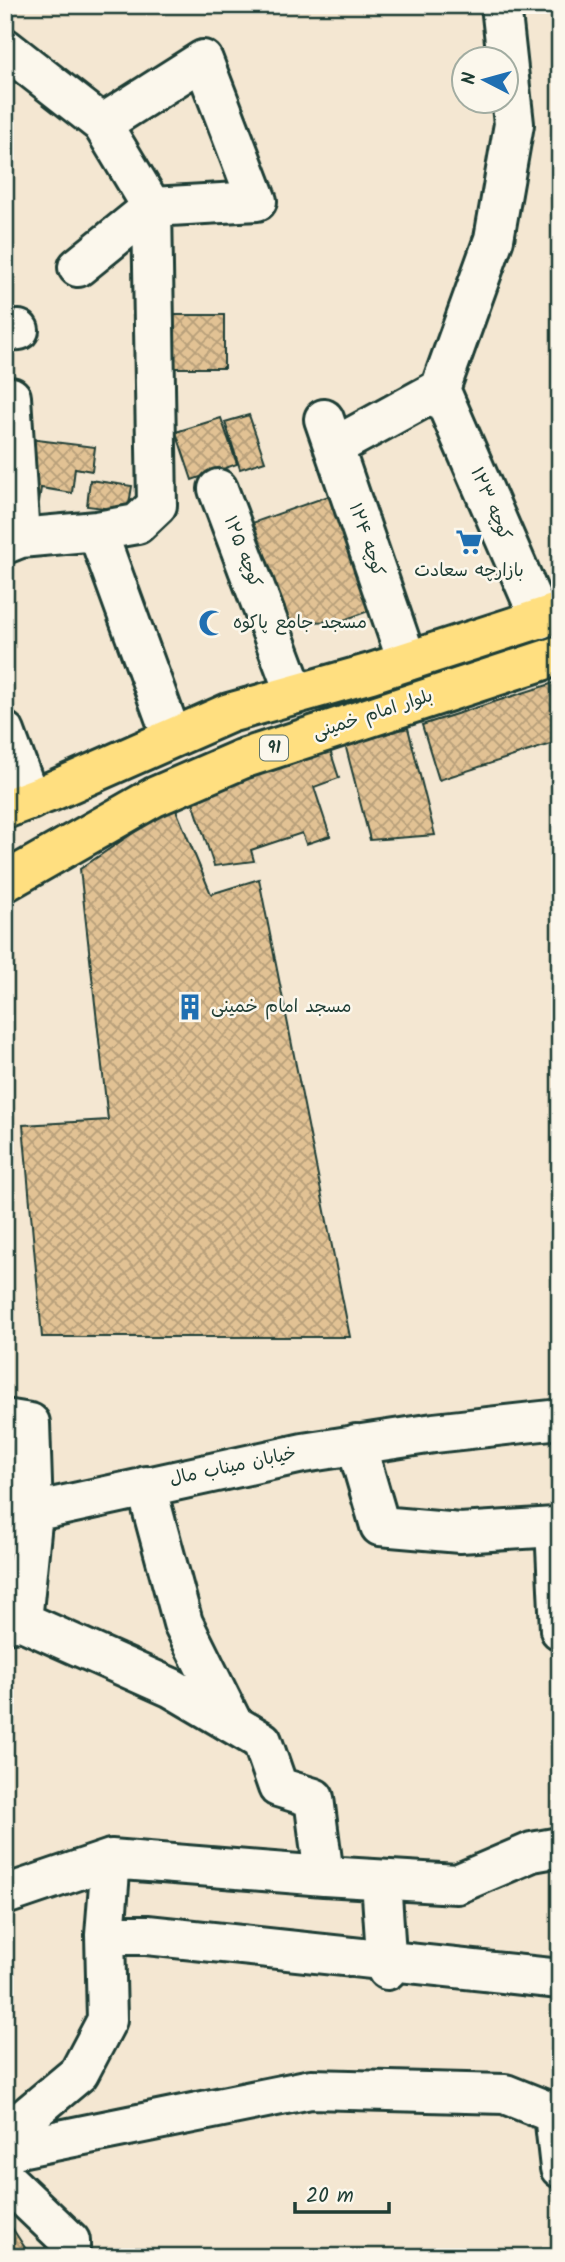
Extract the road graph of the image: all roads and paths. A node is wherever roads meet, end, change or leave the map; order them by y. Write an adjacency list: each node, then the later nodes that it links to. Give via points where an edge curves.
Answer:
1 (501, 5): 6 (street, via 514,124 494,239)
2 (5, 48): 3 (street)
3 (102, 124): 4 (street); 4 (street, via 203,60 257,201)
4 (152, 207): 5 (street); 9 (street, via 157,505 137,524)
5 (78, 268)
6 (440, 389): 11 (street, کوچه ۱۲۳); 13 (street, کوچه ۱۲۴, via 329,433)
7 (5, 397): 10 (street, via 10,397)
8 (218, 489): 14 (street, کوچه ۱۲۵)
9 (97, 531): 10 (street); 16 (street)
10 (12, 541)
11 (550, 615): 13 (main road)
12 (560, 655): 18 (main road, بلوار امام خمینی / 91, via 242,759 153,797)
13 (407, 661): 14 (main road)
14 (295, 694): 16 (main road, via 229,713)
15 (5, 732): 17 (street)
16 (172, 737): 17 (main road)
17 (18, 804)
18 (5, 882)
19 (5, 1419): 23 (street, via 30,1423)
20 (560, 1419): 21 (street, خیابان میناب مال)
21 (356, 1444): 22 (street, خیابان میناب مال); 25 (street, via 380,1526 460,1533 555,1527)
22 (146, 1486): 23 (street, خیابان میناب مال); 26 (street, via 183,1623)
23 (33, 1511): 24 (street)
24 (14, 1622): 26 (street, via 172,1688)
25 (560, 1630)
26 (233, 1724): 29 (street, via 262,1741 278,1787 314,1798)
27 (560, 1847): 30 (street, via 532,1852 457,1884)
28 (111, 1859): 29 (street); 31 (street); 32 (street)
29 (324, 1876): 30 (street)
30 (381, 1880): 33 (street)
31 (5, 1895)
32 (105, 1936): 33 (street, via 147,1935); 36 (street, via 107,2020 79,2073)
33 (387, 1965): 34 (street)
34 (560, 1979)
35 (557, 2115): 37 (street, via 505,2094 311,2089); 38 (street)
36 (5, 2135)
37 (5, 2151)
38 (560, 2168)
39 (5, 2179): 40 (street, via 70,2241)
40 (71, 2257)

